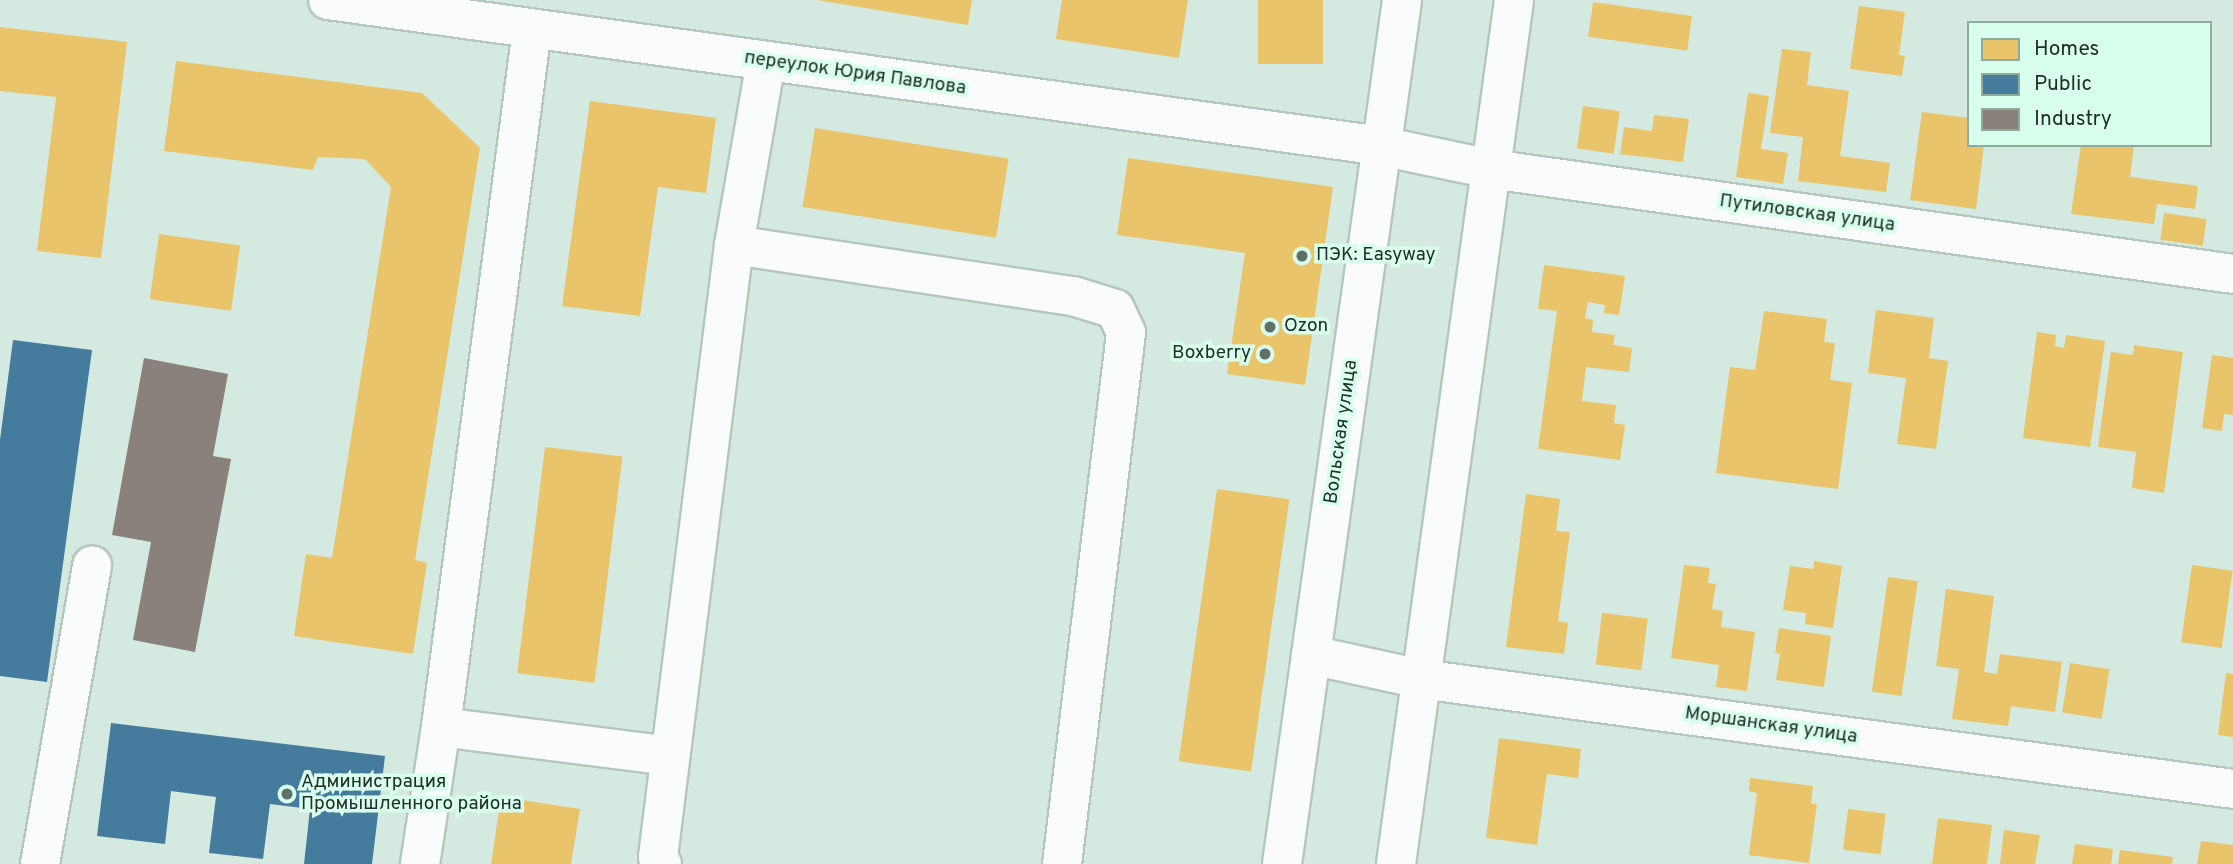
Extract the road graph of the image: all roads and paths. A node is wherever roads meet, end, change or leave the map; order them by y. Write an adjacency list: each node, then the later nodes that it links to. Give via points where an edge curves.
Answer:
1 (328, 0): 4 (street, переулок Юрия Павлова)
2 (1402, 0): 6 (street, Вольская улица)
3 (1514, 0): 7 (street)
4 (532, 29): 5 (street, переулок Юрия Павлова); 13 (street)
5 (765, 62): 6 (street, переулок Юрия Павлова); 8 (street)
6 (1381, 146): 7 (street, Путиловская улица); 11 (street, Вольская улица)
7 (1491, 169): 9 (street, Путиловская улица); 12 (street)
8 (734, 245): 14 (street); 19 (street, via 1073,296 1115,309 1126,333)
9 (2233, 274)
10 (92, 565): 16 (street)
11 (1311, 655): 12 (street, Моршанская улица); 20 (street, Вольская улица)
12 (1421, 679): 15 (street, Моршанская улица); 21 (street)
13 (441, 727): 14 (street); 17 (street)
14 (670, 756): 18 (street, via 658,857)
15 (2233, 789)
16 (40, 864)
17 (420, 864)
18 (662, 864)
19 (1062, 864)
20 (1282, 864)
21 (1396, 864)

